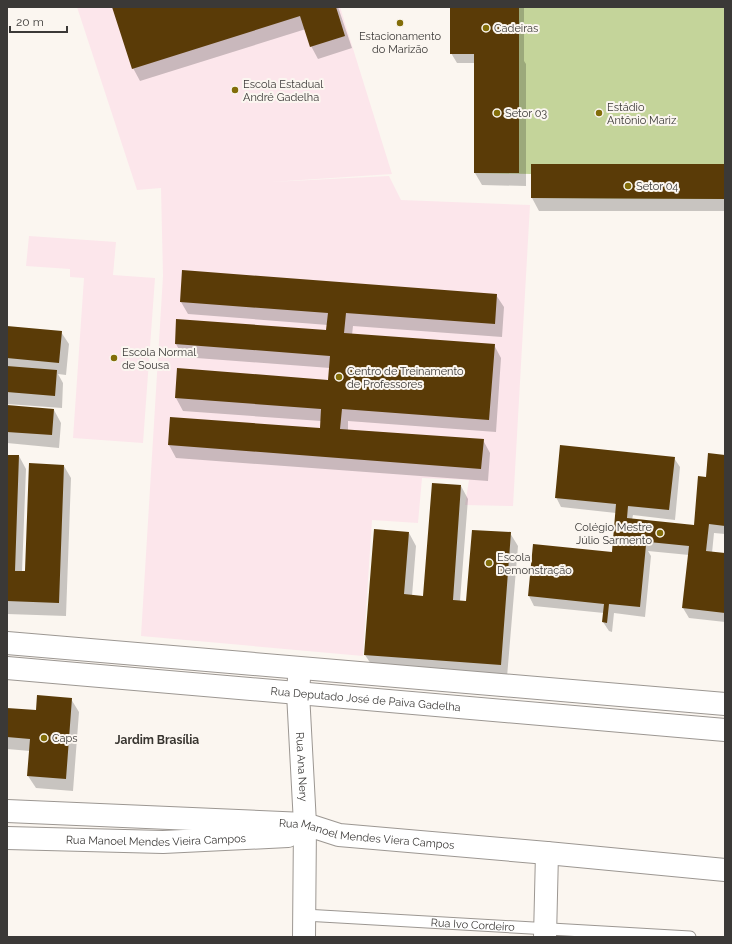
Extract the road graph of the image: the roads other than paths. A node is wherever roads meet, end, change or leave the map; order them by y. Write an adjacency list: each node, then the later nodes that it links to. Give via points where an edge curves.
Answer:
1 (7, 643): 2 (street)
2 (106, 651): 3 (street); 6 (street)
3 (196, 658): 5 (street); 7 (street)
4 (7, 668): 6 (street, Rua Deputado José de Paiva Gadelha)
5 (300, 668): 8 (street, Rua Ana Nery); 9 (street)
6 (104, 675): 7 (street, Rua Deputado José de Paiva Gadelha)
7 (192, 683): 8 (street, Rua Deputado José de Paiva Gadelha)
8 (298, 693): 11 (street, Rua Deputado José de Paiva Gadelha); 14 (street, Rua Ana Nery)
9 (633, 696): 10 (street); 11 (street)
10 (720, 704): 12 (street)
11 (629, 721): 12 (street, Rua Deputado José de Paiva Gadelha)
12 (717, 729)
13 (7, 811): 14 (street, Rua Manoel Mendes Viera Campos)
14 (305, 830): 15 (street, Rua Manoel Mendes Vieira Campos, via 163,842); 16 (street, Rua Manoel Mendes Viera Campos); 18 (street, Rua Ana Nery)
15 (7, 838)
16 (547, 852): 17 (street, Rua Manoel Mendes Viera Campos); 19 (street)
17 (725, 870)
18 (304, 915): 19 (lane, Rua Ivo Cordeiro); 20 (street, Rua Ana Nery)
19 (545, 933): 21 (lane, Rua Ivo Cordeiro)
20 (304, 937)
21 (690, 937)

